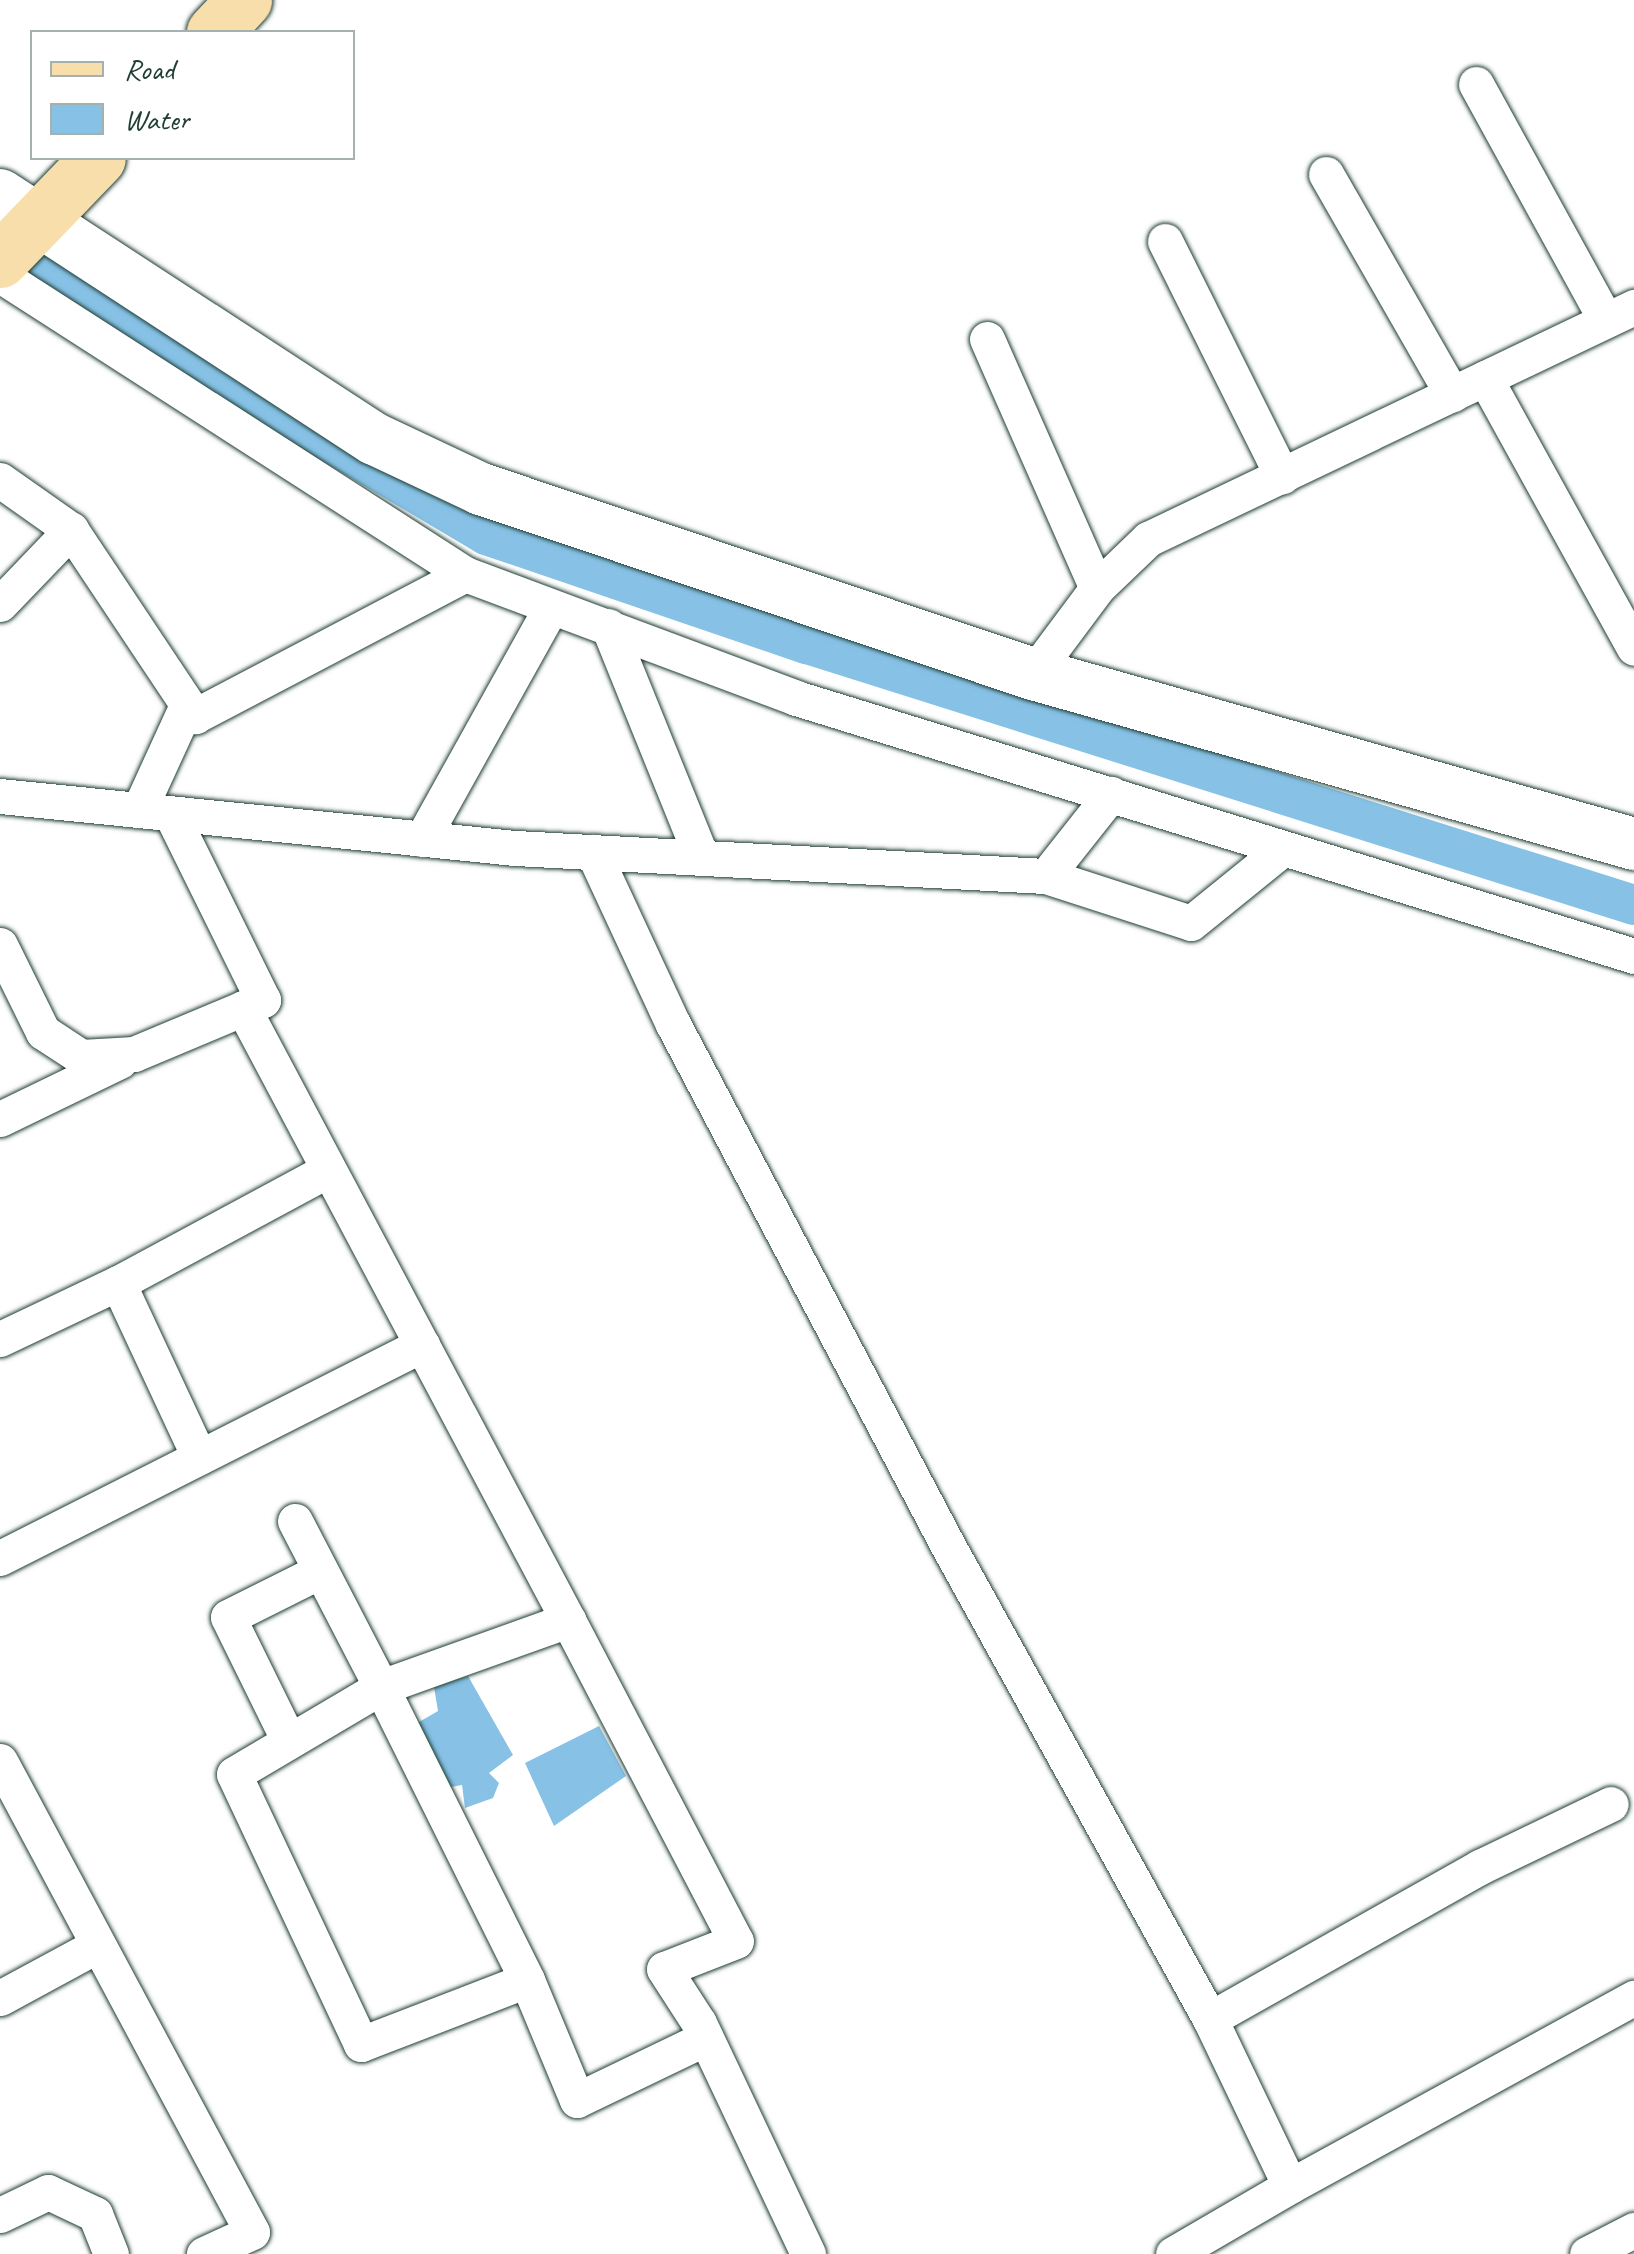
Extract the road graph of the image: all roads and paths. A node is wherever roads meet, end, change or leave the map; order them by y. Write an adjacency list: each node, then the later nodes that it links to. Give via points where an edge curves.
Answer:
1 (244, 0): 2 (main road)
2 (216, 30)
3 (1476, 84): 9 (street)
4 (96, 160): 6 (main road)
5 (1326, 174): 12 (street)
6 (18, 225): 22 (street, via 375,439 481,489)
7 (1165, 241): 13 (street)
8 (0, 275): 16 (street)
9 (1620, 314): 11 (street)
10 (988, 339): 17 (street)
11 (1485, 378): 12 (street); 21 (street)
12 (1452, 394): 13 (street)
13 (1282, 476): 17 (street, via 1148,539)
14 (0, 480): 15 (street)
15 (71, 530): 18 (street); 23 (street)
16 (465, 574): 19 (street); 23 (street, via 196,716)
17 (1097, 588): 22 (street)
18 (0, 604)
19 (551, 607): 20 (street); 27 (street)
20 (608, 626): 24 (street, via 796,698); 31 (street)
21 (1634, 648)
22 (1033, 674): 28 (street)
23 (188, 704): 26 (street)
24 (1111, 794): 30 (street); 32 (street)
25 (0, 796): 26 (street)
26 (155, 812): 27 (street); 35 (street, via 263,1000)
27 (422, 839): 29 (street)
28 (1634, 844)
29 (593, 852): 31 (street); 55 (street, via 673,1024 947,1544)
30 (1280, 852): 32 (street, via 1191,923); 34 (street)
31 (701, 856): 32 (street)
32 (1046, 876)
33 (0, 945): 36 (street, via 44,1032 81,1056)
34 (1634, 956)
35 (243, 1008): 36 (street); 38 (street)
36 (134, 1054): 37 (street)
37 (0, 1120)
38 (326, 1171): 39 (street); 41 (street)
39 (118, 1283): 40 (street); 42 (street)
40 (0, 1339)
41 (422, 1344): 42 (street); 46 (street)
42 (199, 1457): 44 (street)
43 (295, 1521): 45 (street)
44 (0, 1558)
45 (318, 1572): 47 (street); 48 (street, via 228,1617)
46 (568, 1620): 47 (street); 56 (street, via 736,1941 664,1969)
47 (381, 1687): 48 (street); 52 (street)
48 (289, 1741): 52 (street, via 234,1774 361,2044)
49 (3, 1774): 51 (street)
50 (1611, 1804): 55 (street, via 1480,1866)
51 (96, 1946): 53 (street); 61 (street, via 252,2232)
52 (528, 1980): 56 (street, via 577,2100)
53 (0, 1998)
54 (1634, 1998): 57 (street)
55 (1210, 2019): 57 (street)
56 (706, 2038): 62 (street)
57 (1290, 2186): 63 (street)
58 (0, 2215): 60 (street, via 48,2192 95,2214)
59 (1634, 2230): 64 (street)
60 (111, 2254)
61 (204, 2254)
62 (808, 2254)
63 (1173, 2254)
64 (1587, 2254)

